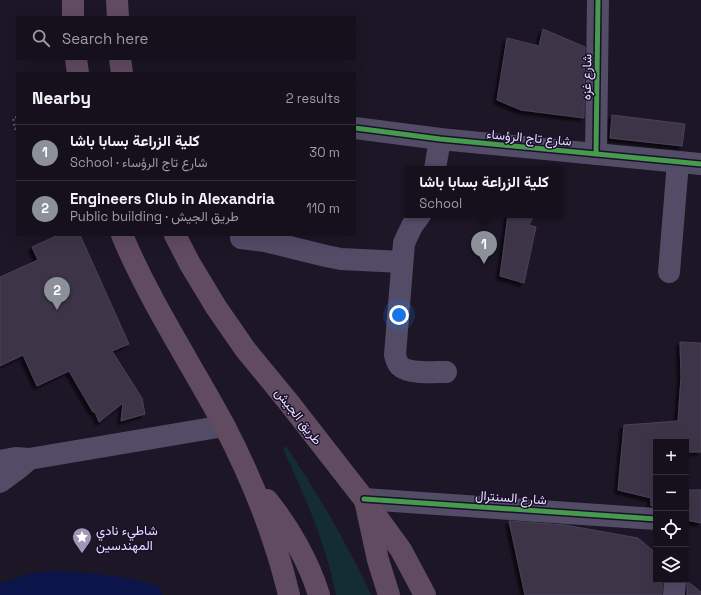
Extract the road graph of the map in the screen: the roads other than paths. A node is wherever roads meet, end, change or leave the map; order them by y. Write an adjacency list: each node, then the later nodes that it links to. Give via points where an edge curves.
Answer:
1 (73, 0): 4 (highway)
2 (117, 0): 5 (highway)
3 (598, 0): 12 (street, شارع غزه)
4 (73, 16)
5 (118, 16)
6 (76, 60): 8 (highway)
7 (120, 60): 9 (highway)
8 (78, 72)
9 (122, 72)
10 (356, 128): 11 (street, شارع تاج الرؤساء)
11 (440, 139): 12 (street, شارع تاج الرؤساء); 15 (street)
12 (596, 154): 13 (street, شارع تاج الرؤساء)
13 (678, 162): 14 (street, شارع تاج الرؤساء); 21 (street)
14 (701, 164)
15 (436, 166)
16 (418, 218): 20 (street, via 407,233)
17 (122, 236): 23 (highway, via 152,297)
18 (176, 236): 28 (highway, طريق الجيش, via 216,307 245,349)
19 (241, 238): 20 (street, via 266,241 341,259)
20 (402, 262): 22 (street, via 395,354 397,362 407,370)
21 (669, 272)
22 (446, 372)
23 (224, 426): 24 (street); 27 (highway)
24 (29, 458): 25 (street); 26 (street)
25 (0, 461)
26 (0, 482)
27 (253, 484): 31 (highway, via 270,529); 32 (highway, via 273,508 297,545)
28 (364, 499): 29 (street, شارع السنترال); 33 (highway); 34 (highway, طريق الجيش, via 401,550)
29 (653, 518)
30 (674, 583): 35 (street)
31 (289, 595)
32 (319, 595)
33 (389, 595)
34 (425, 595)
35 (674, 595)

